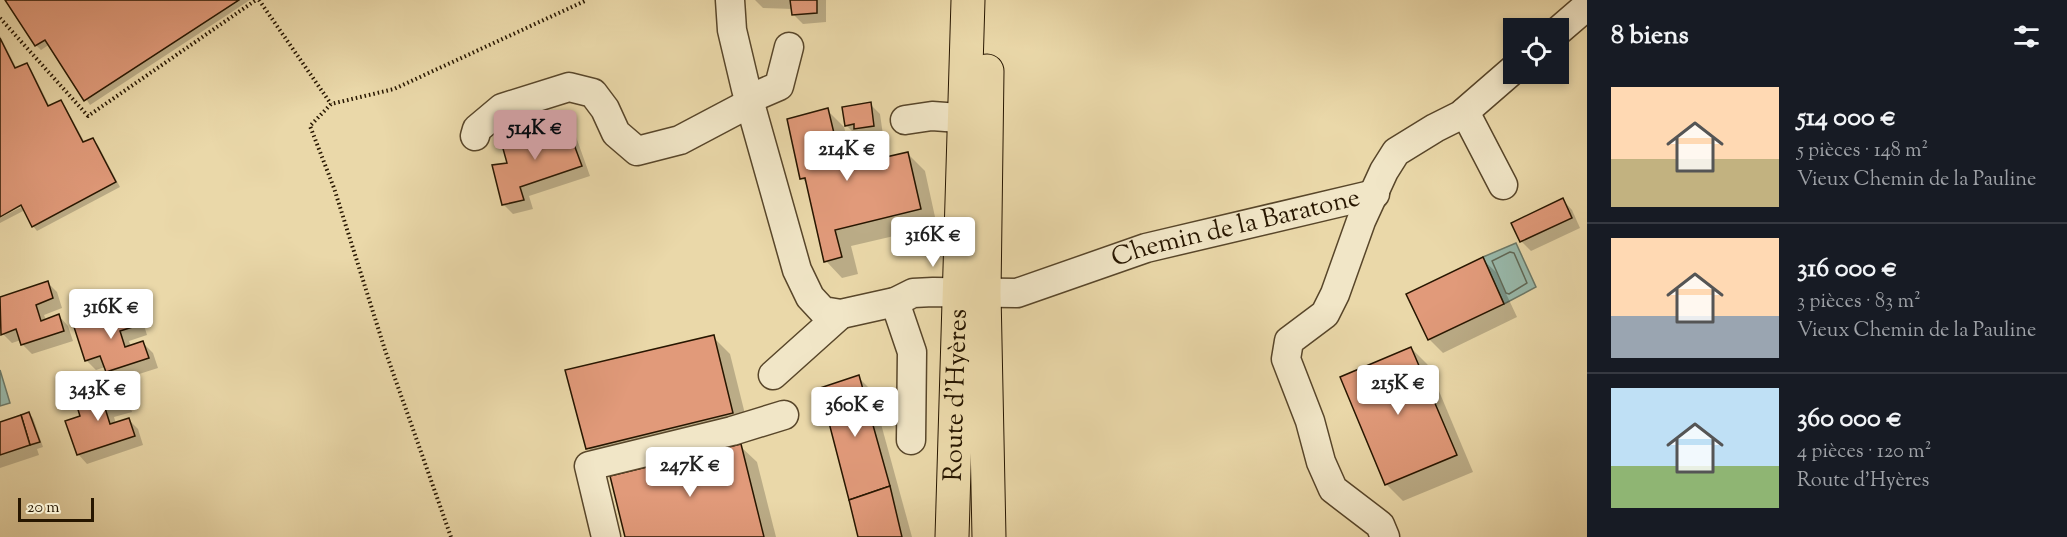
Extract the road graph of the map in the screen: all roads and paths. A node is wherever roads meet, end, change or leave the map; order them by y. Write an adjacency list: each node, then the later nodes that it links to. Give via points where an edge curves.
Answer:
1 (258, 0): 7 (path, via 88,116); 12 (path)
2 (587, 0): 12 (path, via 394,89)
3 (730, 0): 11 (street, via 732,30)
4 (968, 0): 14 (main road, Route d'Hyères)
5 (987, 0): 14 (main road, Route d'Hyères)
6 (1587, 6): 8 (street)
7 (0, 18)
8 (1569, 22)
9 (789, 47): 11 (street, via 779,86)
10 (1503, 79): 13 (street, Chemin de la Baratone)
11 (750, 101): 16 (street, via 680,140 637,151 616,133 593,93 568,87 502,108 477,129); 21 (street, via 797,270 810,297 823,311)
12 (331, 104): 25 (path, via 310,126)
13 (1465, 112): 17 (street); 18 (street, Chemin de la Baratone, via 1396,152)
14 (976, 119): 15 (street, via 932,116); 19 (main road, Route d'Hyères)
15 (905, 120)
16 (475, 136)
17 (1503, 185)
18 (1375, 194): 19 (street, Chemin de la Baratone, via 1146,248 1017,293); 29 (street, via 1325,314 1289,341 1286,360 1333,489 1380,525)
19 (958, 292): 20 (street, Chemin de la Baratone, via 913,293); 27 (main road, Route d'Hyères); 28 (main road, Route d'Hyères)
20 (895, 302): 21 (street, Chemin de la Baratone); 24 (street, via 912,352)
21 (841, 314): 22 (street)
22 (773, 375)
23 (784, 415): 26 (street, via 589,466)
24 (911, 440)
25 (452, 537)
26 (606, 537)
27 (952, 537)
28 (989, 537)
29 (1385, 537)

